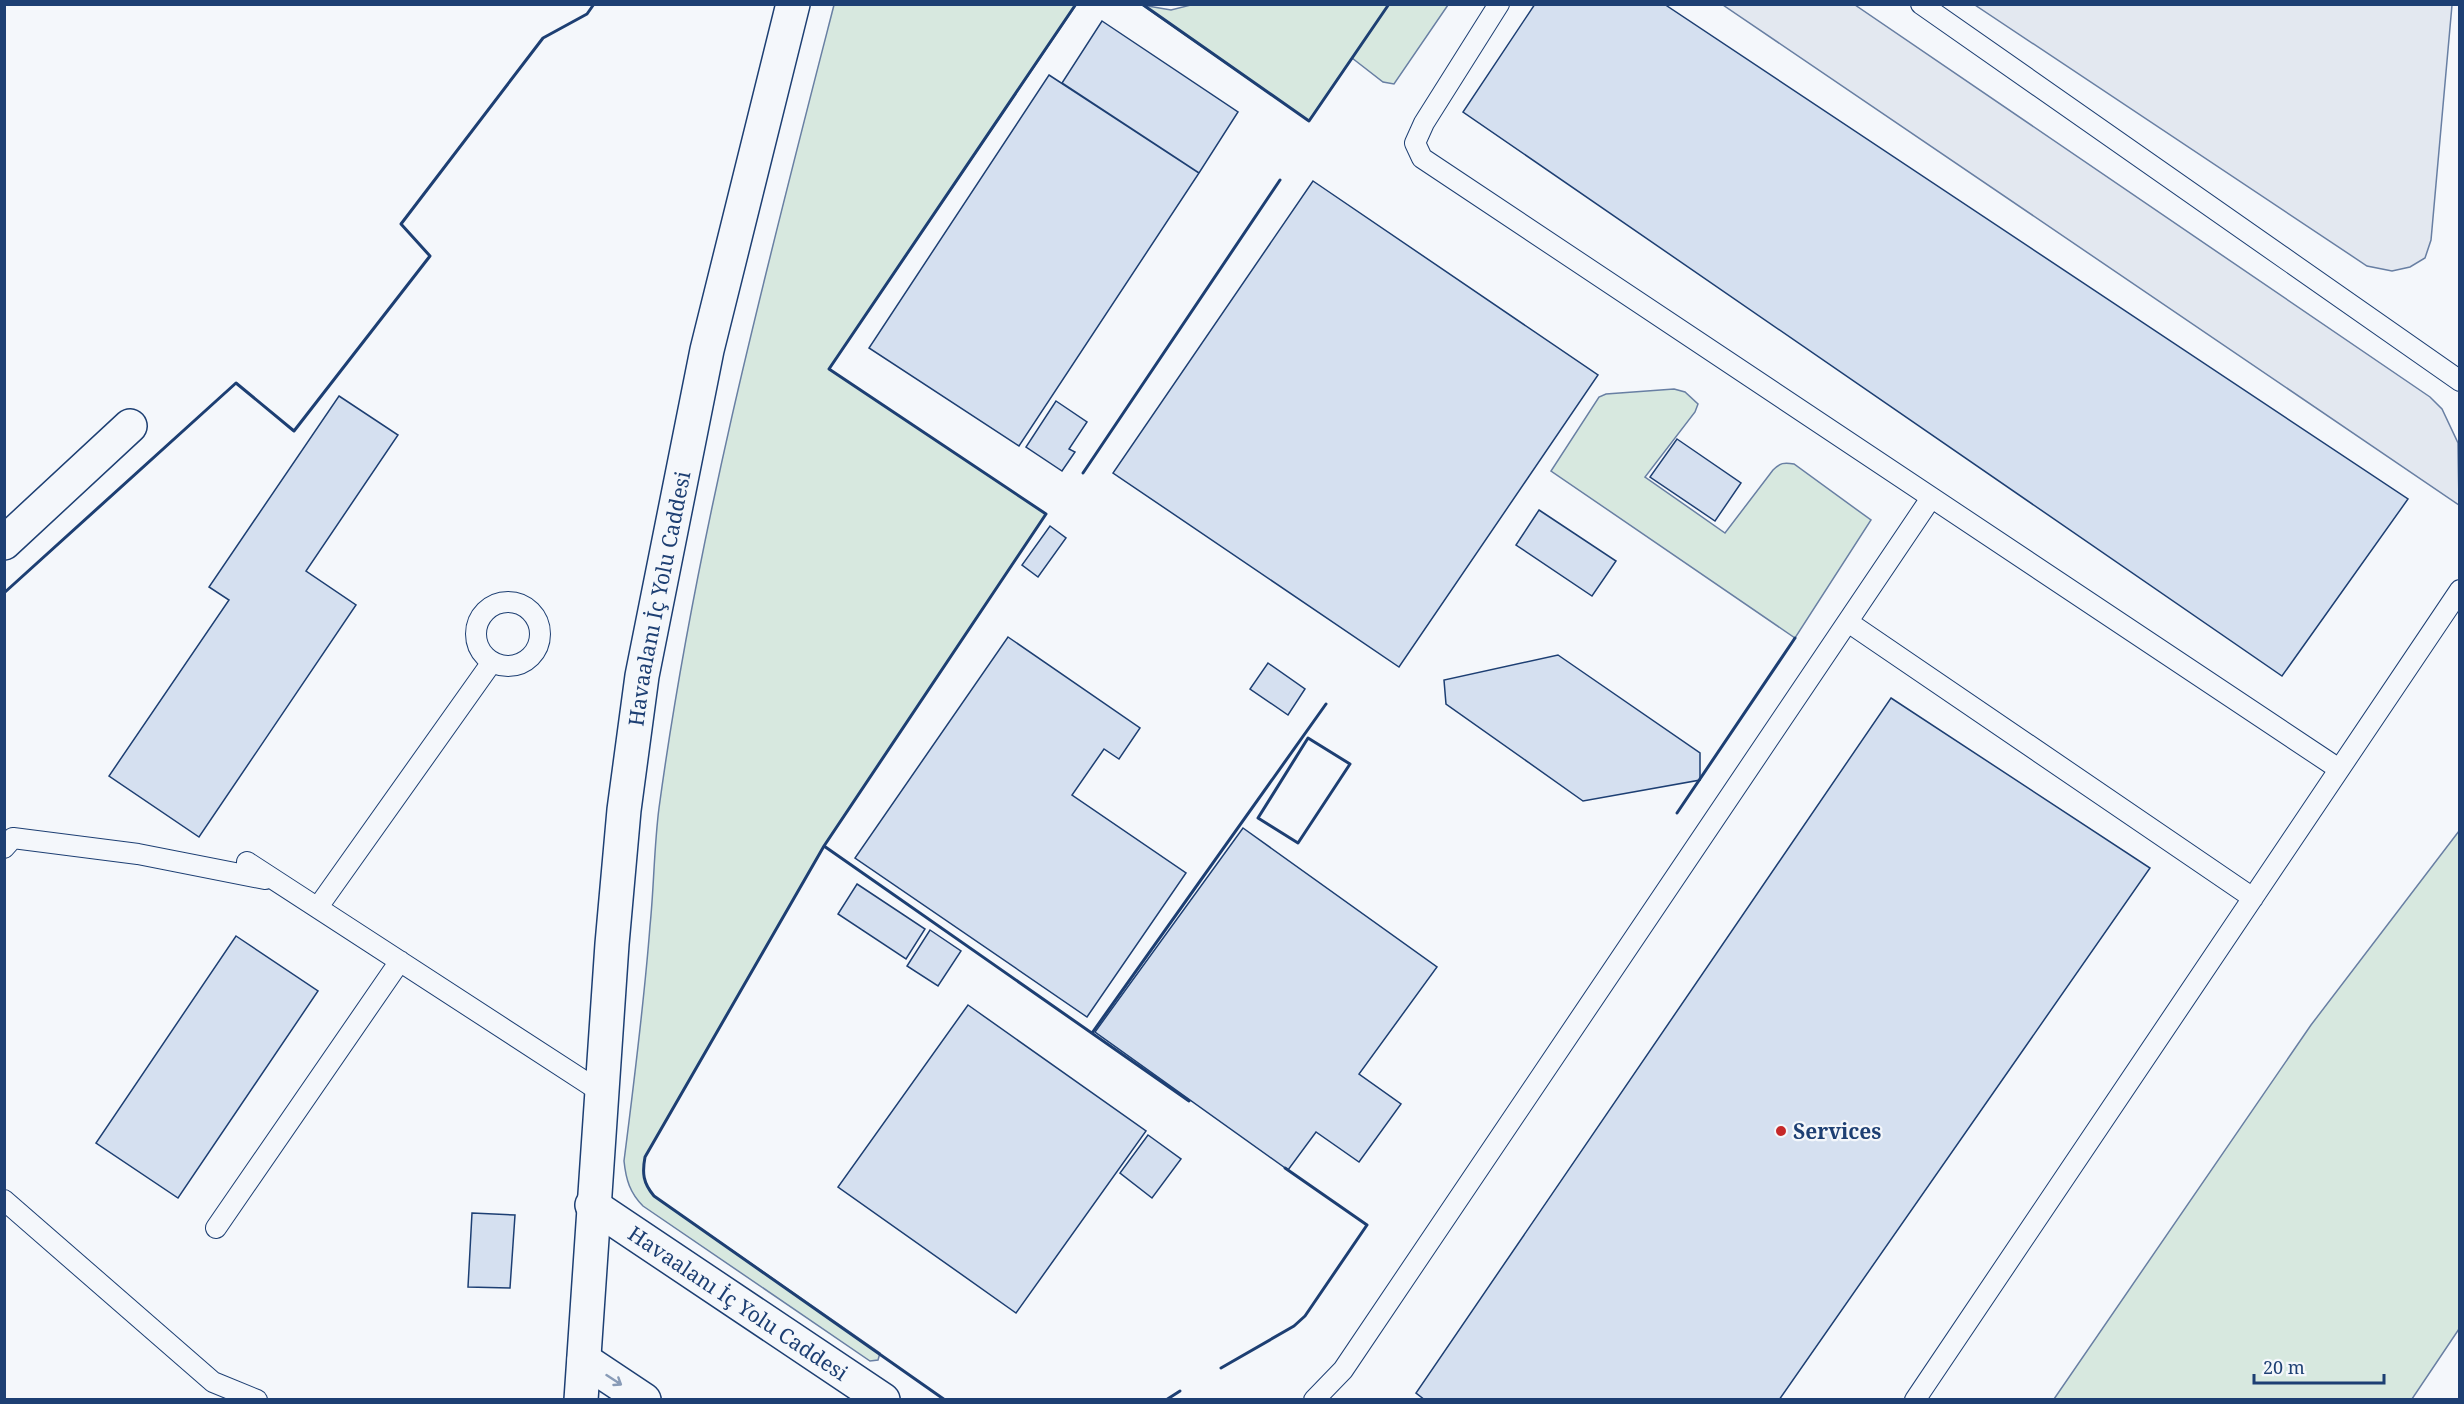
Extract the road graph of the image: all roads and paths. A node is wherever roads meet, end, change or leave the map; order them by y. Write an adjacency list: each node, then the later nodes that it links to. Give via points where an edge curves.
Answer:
1 (793, 4): 18 (street, Havaalanı İç Yolu Caddesi, via 706,351 642,676 624,810)
2 (1499, 4): 6 (lane, via 1424,123 1415,143 1422,158)
3 (1921, 4): 4 (lane)
4 (2460, 381)
5 (130, 426): 7 (street)
6 (1931, 498): 9 (lane); 11 (lane)
7 (4, 543)
8 (2460, 590): 11 (lane)
9 (1848, 622): 15 (lane); 27 (lane, via 1343,1370)
10 (492, 662): 16 (lane)
11 (2339, 769): 15 (lane)
12 (4, 848): 14 (lane, via 13,838 138,854)
13 (248, 862): 14 (lane)
14 (277, 881): 16 (lane)
15 (2253, 898): 28 (lane)
16 (318, 907): 17 (lane)
17 (400, 961): 18 (lane); 21 (lane)
18 (601, 1092): 20 (street, Havaalanı İç Yolu Caddesi)
19 (4, 1200): 23 (lane, via 213,1382)
20 (592, 1205): 22 (street, Havaalanı İç Yolu Caddesi); 26 (street, Havaalanı İç Yolu Caddesi)
21 (216, 1228)
22 (584, 1360): 24 (street, Havaalanı İç Yolu Caddesi); 25 (street, one-way to 25)
23 (257, 1400)
24 (581, 1400)
25 (644, 1400)
26 (883, 1400)
27 (1314, 1400)
28 (1915, 1400)

